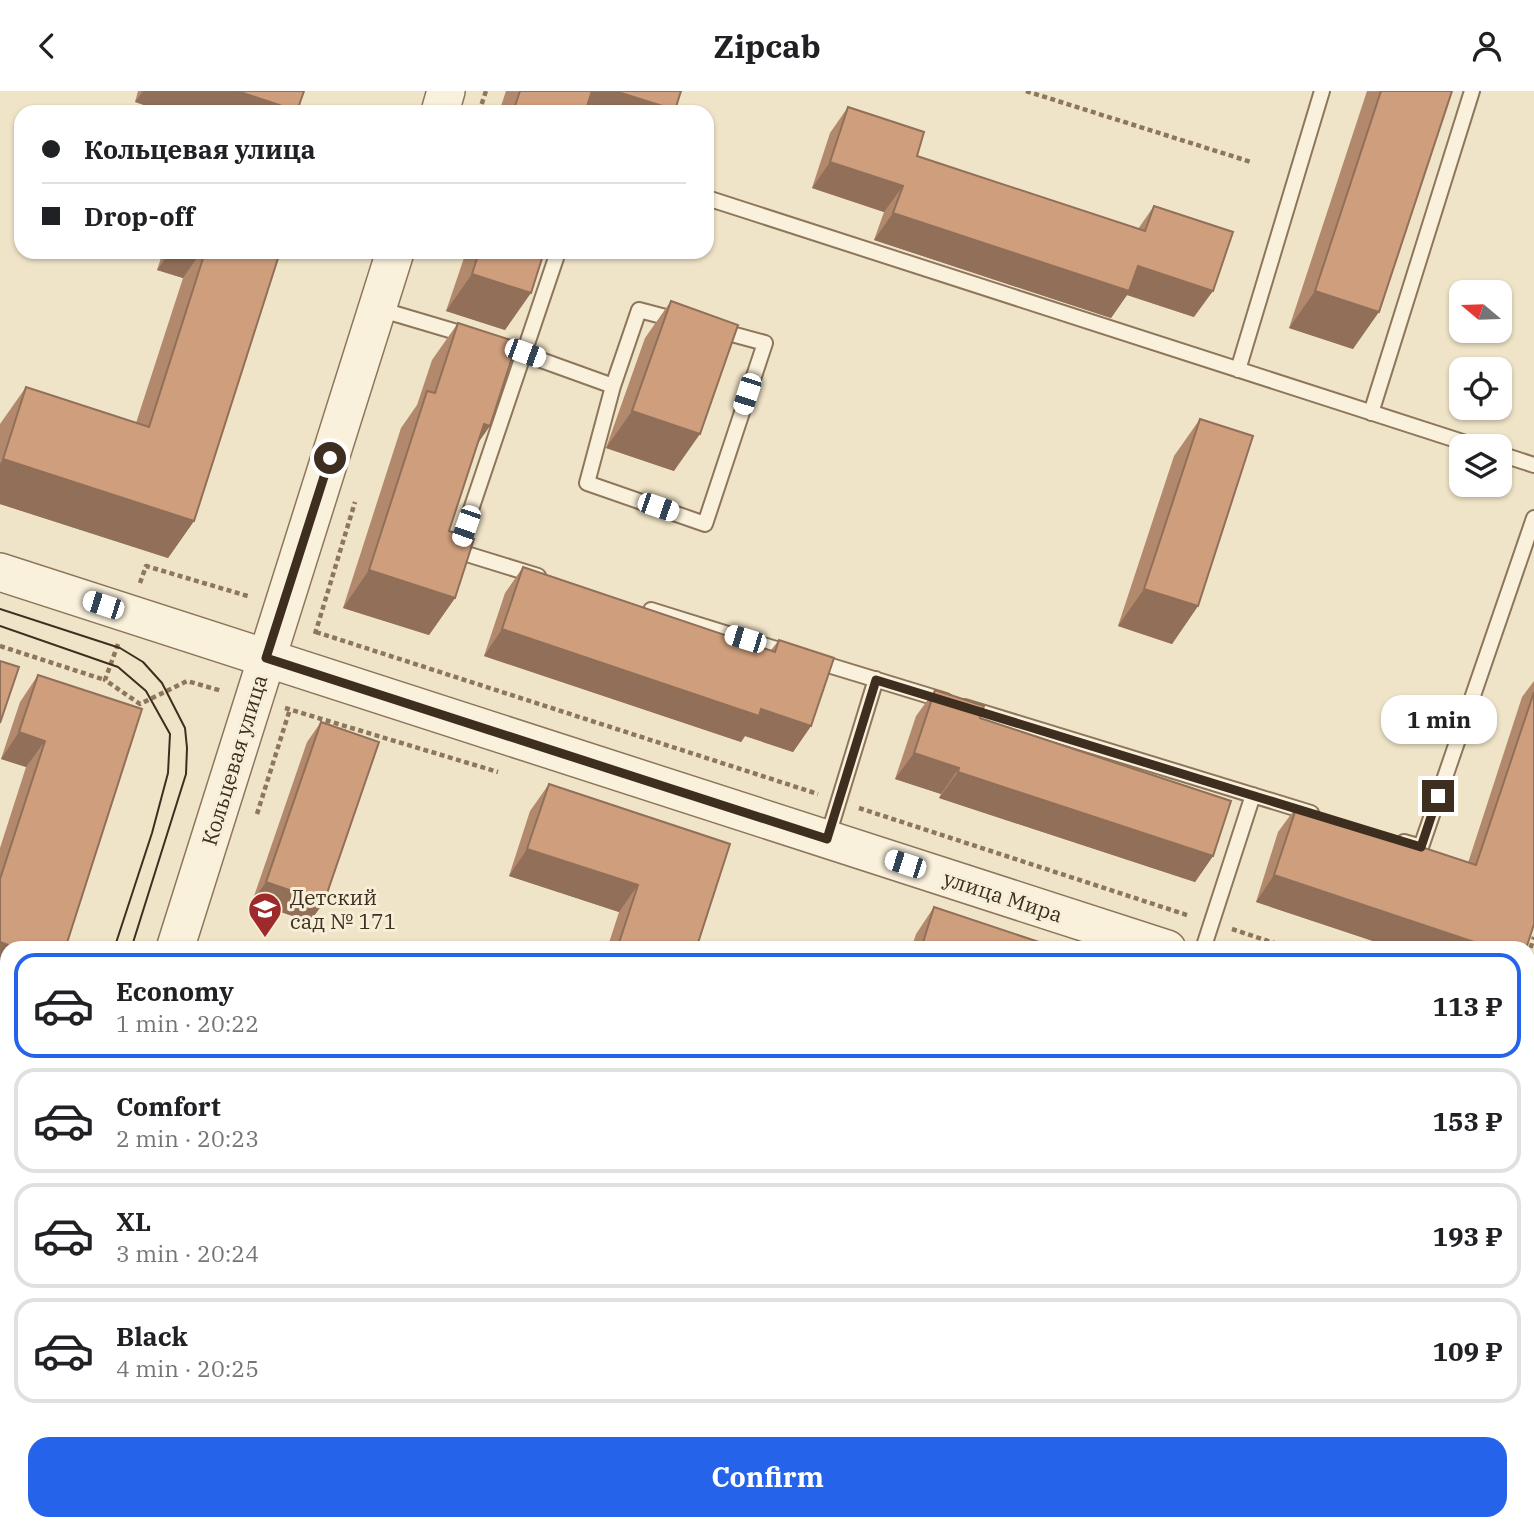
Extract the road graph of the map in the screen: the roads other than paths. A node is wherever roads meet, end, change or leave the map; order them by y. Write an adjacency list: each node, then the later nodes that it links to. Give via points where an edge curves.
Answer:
1 (1322, 91): 8 (lane)
2 (1472, 91): 10 (lane)
3 (714, 200): 8 (lane)
4 (393, 259): 6 (street, Кольцевая улица)
5 (556, 259): 7 (lane)
6 (377, 308): 7 (lane); 18 (street, Кольцевая улица)
7 (525, 353): 9 (lane); 16 (lane, via 457,551)
8 (1238, 370): 10 (lane)
9 (613, 386): 9 (lane, via 587,483 705,524 765,343 639,310)
10 (1371, 413): 11 (lane)
11 (1449, 438)
12 (1512, 458): 13 (lane)
13 (1534, 465)
14 (1534, 518): 23 (lane, via 1421,847)
15 (0, 572): 18 (street, улица Мира)
16 (549, 579)
17 (640, 607): 19 (lane)
18 (266, 658): 22 (street, улица Мира); 24 (street, Кольцевая улица)
19 (876, 680): 20 (lane); 22 (lane)
20 (1253, 795): 21 (lane); 26 (lane)
21 (1330, 819)
22 (827, 839): 25 (street, улица Мира)
23 (1395, 839)
24 (178, 941)
25 (1142, 941)
26 (1206, 941)

